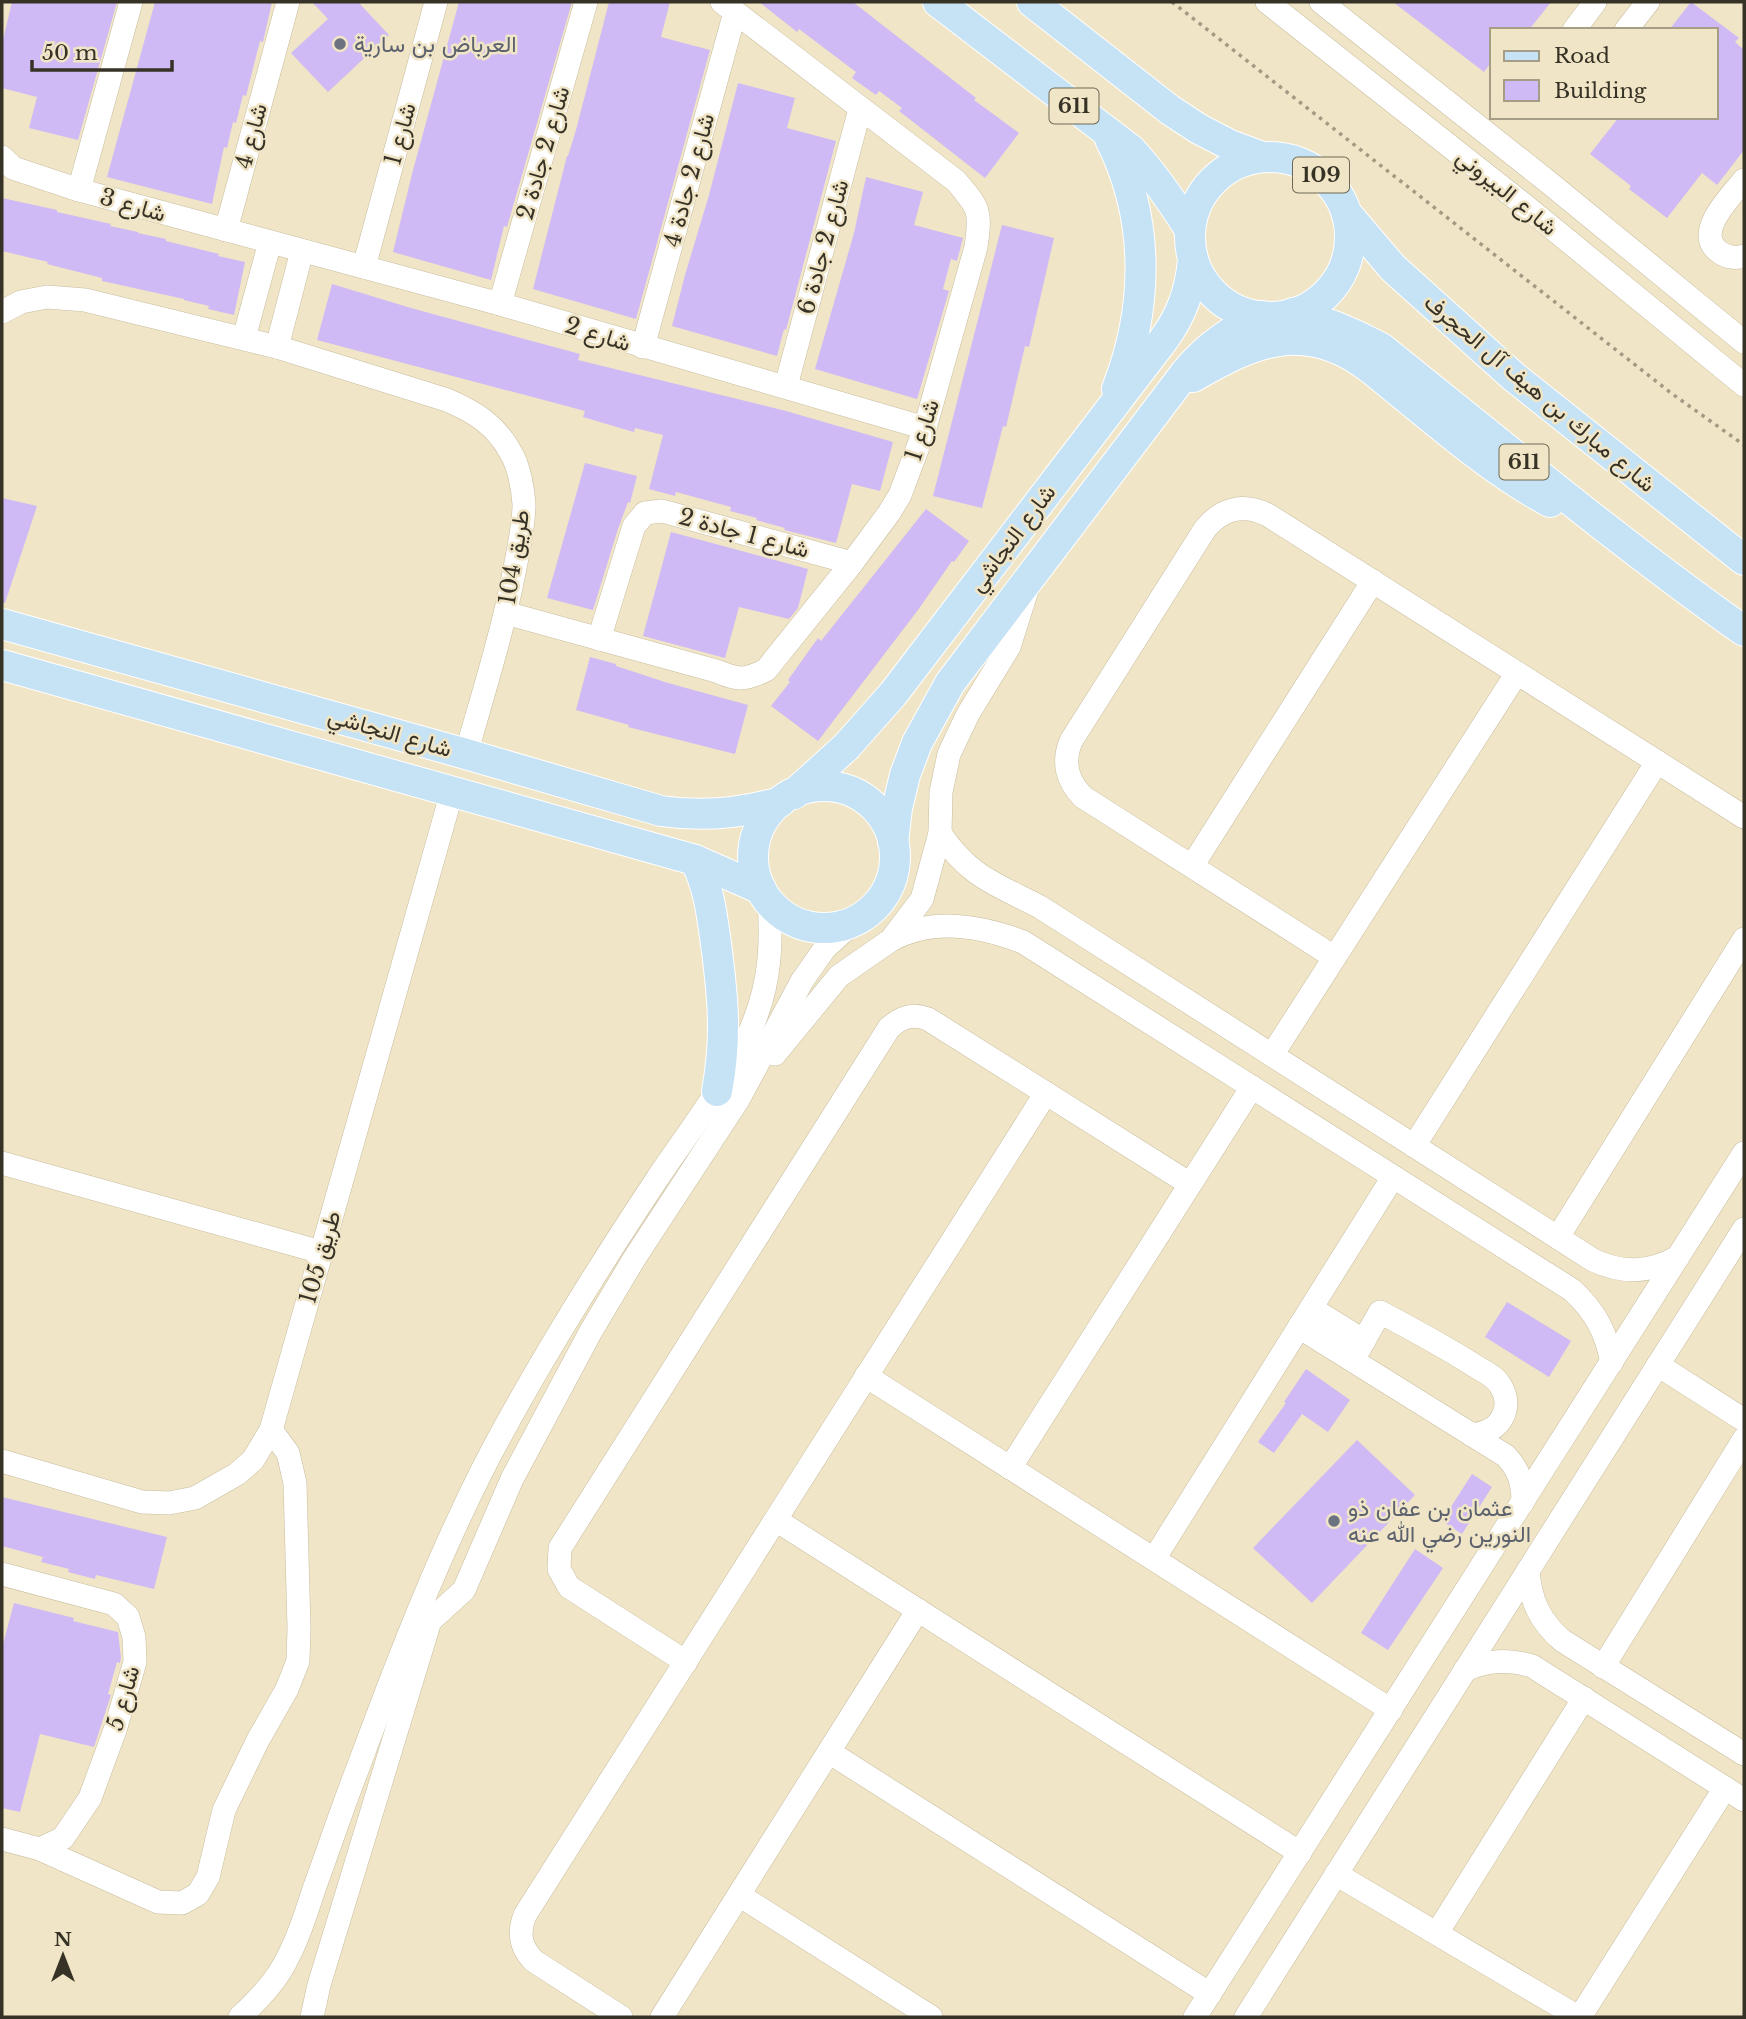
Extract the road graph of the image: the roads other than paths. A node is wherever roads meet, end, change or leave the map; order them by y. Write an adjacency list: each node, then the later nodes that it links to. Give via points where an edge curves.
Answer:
1 (131, 2): 22 (street)
2 (288, 2): 25 (street, شارع 4)
3 (436, 2): 31 (street, شارع 1)
4 (586, 2): 32 (street, شارع 2 جادة 2)
5 (938, 2): 15 (main road, 611)
6 (1032, 2): 18 (main road, 611, via 1170,110)
7 (1267, 2): 19 (street, شارع البيروني)
8 (1321, 2): 16 (street, شارع البيروني)
9 (1595, 2): 12 (street)
10 (1648, 2): 13 (street)
11 (728, 7): 14 (street, شارع 1); 39 (street, شارع 2 جادة 4)
12 (1576, 28)
13 (1628, 28)
14 (860, 109): 41 (street, شارع 2 جادة 6); 44 (street, شارع 1, via 956,181 976,205 980,222)
15 (1105, 129): 26 (main road, 611, via 1153,174); 43 (main road, via 1133,200 1142,250 1135,330)
16 (1510, 152): 19 (street, via 1507,170 1501,175); 21 (street, شارع البيروني)
17 (2, 157): 22 (street, شارع 3, via 13,168)
18 (1262, 158): 24 (main road, 109, via 1293,160 1321,175); 26 (main road, 109, via 1232,166 1213,181 1199,200)
19 (1486, 174): 23 (street, شارع البيروني)
20 (1744, 180): 29 (street, via 1710,228 1714,249 1737,258)
21 (1547, 181): 23 (street, via 1530,180 1524,185); 37 (street, شارع البيروني)
22 (79, 190): 25 (street, شارع 3)
23 (1523, 204): 40 (street, شارع البيروني)
24 (1347, 214): 34 (main road, 109, via 1350,245 1340,275 1321,299); 46 (main road, شارع مبارك بن هيف آل الحجرف / 611, via 1393,268 1514,377)
25 (226, 230): 27 (street, شارع 3)
26 (1190, 230): 30 (main road, 109)
27 (270, 242): 28 (street, شارع 2); 36 (street)
28 (302, 251): 31 (street, شارع 2); 38 (street)
29 (1744, 256)
30 (1193, 260): 35 (main road, 109, via 1219,299); 43 (main road, شارع النجاشي, via 1186,302 1177,321)
31 (364, 267): 32 (street, شارع 2)
32 (500, 304): 39 (street, شارع 2)
33 (2, 312): 36 (street, طريق 104, via 47,297 85,300)
34 (1293, 313): 35 (main road, 109); 45 (main road, 611, via 1353,332 1381,348)
35 (1262, 316): 42 (main road, شارع النجاشي, via 1220,338)
36 (244, 338): 38 (street, طريق 104)
37 (1744, 342)
38 (277, 346): 50 (street, طريق 104, via 447,400 473,411 496,431 513,455 524,505)
39 (643, 347): 41 (street, شارع 2)
40 (1744, 385)
41 (786, 386): 44 (street, شارع 2)
42 (1171, 390): 45 (main road, via 1229,358 1270,343 1321,343 1353,356 1513,481); 48 (main road, شارع النجاشي)
43 (1109, 410): 63 (main road, شارع النجاشي, via 885,704 846,747)
44 (925, 428): 47 (street, شارع 1, via 900,495)
45 (1600, 523): 52 (main road, 611)
46 (1744, 559)
47 (852, 563): 53 (street, شارع 1, via 766,670 753,676 737,679); 53 (street, شارع 1 جادة 2, via 662,511 645,513 634,526)
48 (1031, 575): 65 (street, via 1009,647 949,754); 66 (main road, شارع النجاشي, via 932,713 905,775)
49 (1373, 581): 55 (street); 68 (street); 68 (street, via 1259,510 1239,508 1220,514 1198,541 1071,741 1066,758 1068,775 1083,797)
50 (506, 614): 53 (street, شارع 1); 60 (street, طريق 104)
51 (2, 624): 56 (main road, شارع النجاشي)
52 (1744, 631)
53 (599, 639)
54 (2, 665): 58 (main road, شارع النجاشي)
55 (1517, 673): 61 (street); 73 (street)
56 (211, 682): 57 (main road, شارع النجاشي); 58 (main road, via 213,707)
57 (264, 697): 59 (main road, via 251,713); 60 (main road, شارع النجاشي)
58 (199, 720): 59 (main road, شارع النجاشي)
59 (254, 736): 62 (main road, شارع النجاشي)
60 (466, 754): 63 (main road, شارع النجاشي, via 661,811 733,813)
61 (1657, 762): 64 (street); 78 (street)
62 (452, 792): 67 (main road, شارع النجاشي); 85 (street, طريق 105)
63 (787, 798): 66 (main road, via 824,787 855,794 880,813); 69 (main road, via 769,813 755,842 755,874)
64 (1744, 817)
65 (940, 833): 72 (street, via 922,899); 74 (street, via 976,874 1040,907)
66 (893, 842): 70 (main road, via 895,857 888,888)
67 (695, 860): 69 (main road, شارع النجاشي); 77 (main road, via 709,894 723,993)
68 (1192, 866): 73 (street)
69 (765, 896): 70 (main road, via 780,913 809,927); 77 (street, via 770,963 764,993)
70 (856, 921): 77 (street, via 813,964)
71 (1744, 939): 84 (street)
72 (891, 940): 75 (street, via 905,932 953,926 1000,933 1023,942); 77 (street, via 839,976)
73 (1334, 957): 74 (street)
74 (1272, 1055): 78 (street)
75 (1252, 1087): 81 (street); 82 (street)
76 (1046, 1093): 82 (street); 91 (street); 104 (street, via 928,1019 911,1016 895,1022 587,1504 560,1548 563,1578 569,1587)
77 (727, 1095): 119 (street, via 607,1256 486,1463 358,1766 295,1944 279,1973); 120 (street, via 512,1479 464,1590 430,1620)
78 (1414, 1146): 84 (street)
79 (1744, 1153): 86 (street)
80 (2, 1163): 85 (street)
81 (1393, 1177): 87 (street); 89 (street, via 1572,1290 1599,1322)
82 (1190, 1184): 97 (street)
83 (1744, 1229): 90 (street)
84 (1558, 1237): 86 (street, via 1621,1270 1651,1269)
85 (321, 1252): 93 (street, طريق 105)
86 (1678, 1257): 89 (street)
87 (1305, 1317): 88 (street); 100 (street)
88 (1358, 1350): 94 (street); 94 (street, via 1380,1312 1499,1383 1505,1394 1502,1418 1495,1427)
89 (1612, 1362): 98 (street)
90 (1658, 1365): 92 (street); 101 (street)
91 (866, 1376): 97 (street); 99 (street)
92 (1744, 1420)
93 (271, 1430): 96 (street, طريق 105, via 253,1460 237,1474 195,1498 170,1503 142,1502); 113 (street, via 288,1453 295,1483 298,1661 224,1810 208,1877 198,1894 182,1903 158,1902)
94 (1472, 1435): 98 (street, via 1512,1463 1521,1481)
95 (1744, 1439): 105 (street)
96 (2, 1461)
97 (1010, 1468): 100 (street)
98 (1523, 1502): 108 (street)
99 (776, 1520): 103 (street); 104 (street)
100 (1154, 1559): 108 (street)
101 (1528, 1570): 105 (street, via 1532,1598 1544,1622 1563,1642); 106 (street)
102 (2, 1574): 113 (street, شارع 5, via 114,1604 128,1617 134,1637 135,1662 90,1797 63,1838)
103 (918, 1610): 109 (street); 114 (street)
104 (686, 1662): 121 (street, via 521,1925 522,1945 534,1961)
105 (1604, 1667): 110 (street)
106 (1465, 1670): 107 (street, via 1491,1661 1518,1662 1544,1672); 115 (street)
107 (1584, 1698): 111 (street); 117 (street)
108 (1391, 1710): 114 (street)
109 (829, 1752): 116 (street); 118 (street)
110 (1744, 1754)
111 (1735, 1794): 126 (street)
112 (2, 1839): 113 (street)
113 (40, 1849)
114 (1300, 1853): 118 (street)
115 (1336, 1874): 117 (street); 125 (street)
116 (739, 1895): 122 (street); 123 (street)
117 (1437, 1933): 126 (street)
118 (1210, 1994): 124 (street)
119 (240, 2017)
120 (312, 2017)
121 (621, 2017)
122 (662, 2017)
123 (931, 2017)
124 (1195, 2017)
125 (1247, 2017)
126 (1579, 2017)

